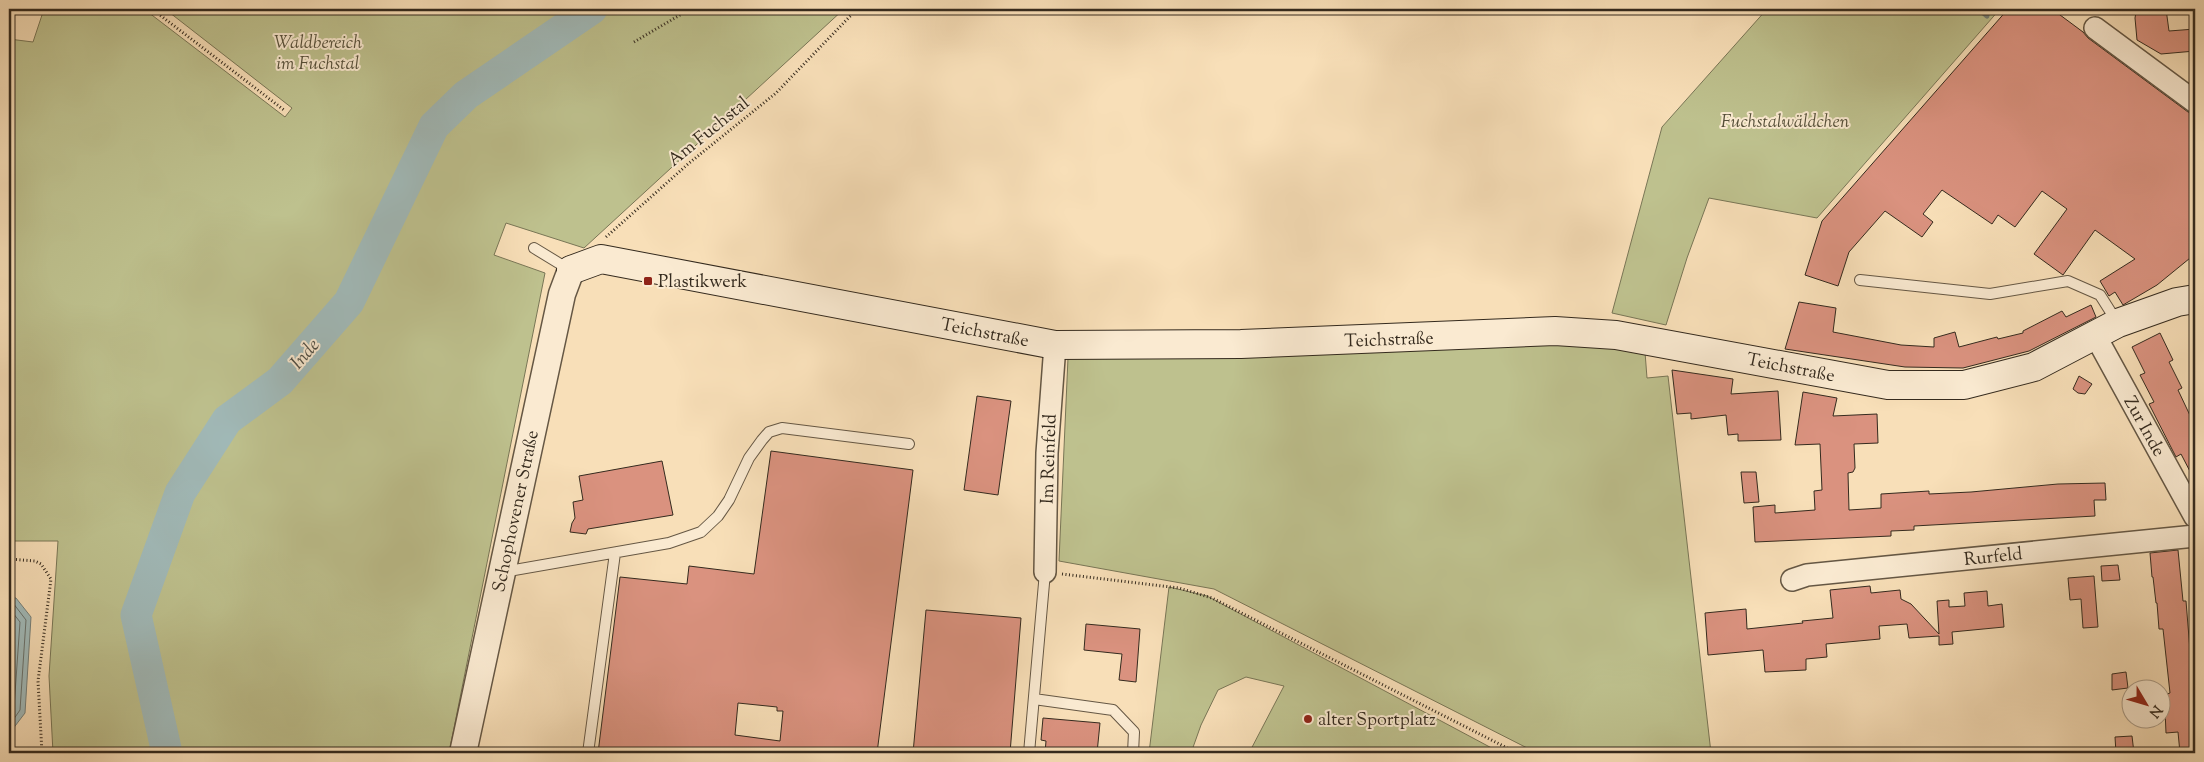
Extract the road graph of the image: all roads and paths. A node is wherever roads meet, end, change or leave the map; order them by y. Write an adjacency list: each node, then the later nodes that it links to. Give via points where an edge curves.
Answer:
1 (152, 9): 7 (path)
2 (690, 9): 5 (path)
3 (857, 9): 8 (path, Am Fuchstal, via 776,93 688,164)
4 (2095, 28): 6 (street)
5 (634, 42)
6 (2195, 102)
7 (284, 110)
8 (600, 243)
9 (534, 248): 10 (lane)
10 (571, 270): 14 (main road, Teichstraße, via 601,259); 20 (street, Schophovener Straße, via 562,294)
11 (1860, 280): 13 (lane, via 1990,294 2068,281 2100,295)
12 (2195, 299): 13 (main road, Teichstraße, via 2177,302)
13 (2107, 329): 14 (main road, Teichstraße, via 2034,367 1964,385 1888,385 1616,334 1564,332 1241,344); 16 (street, Zur Inde)
14 (1055, 346): 21 (street, Im Reinfeld, via 1047,453)
15 (909, 444): 18 (lane, via 782,428 769,432 749,458 729,500 701,532 669,543)
16 (2195, 517)
17 (2195, 536): 22 (street, Rurfeld, via 1807,575)
18 (614, 553): 20 (lane); 26 (lane)
19 (9, 558): 24 (path, via 41,564 50,579 38,681)
20 (502, 572): 25 (street, Schophovener Straße)
21 (1045, 572): 23 (lane); 29 (path, via 1179,588 1212,598)
22 (1792, 580)
23 (1034, 699): 27 (lane); 28 (lane, via 1113,710 1134,732)
24 (42, 753)
25 (464, 753)
26 (588, 753)
27 (1029, 753)
28 (1132, 753)
29 (1517, 753)

